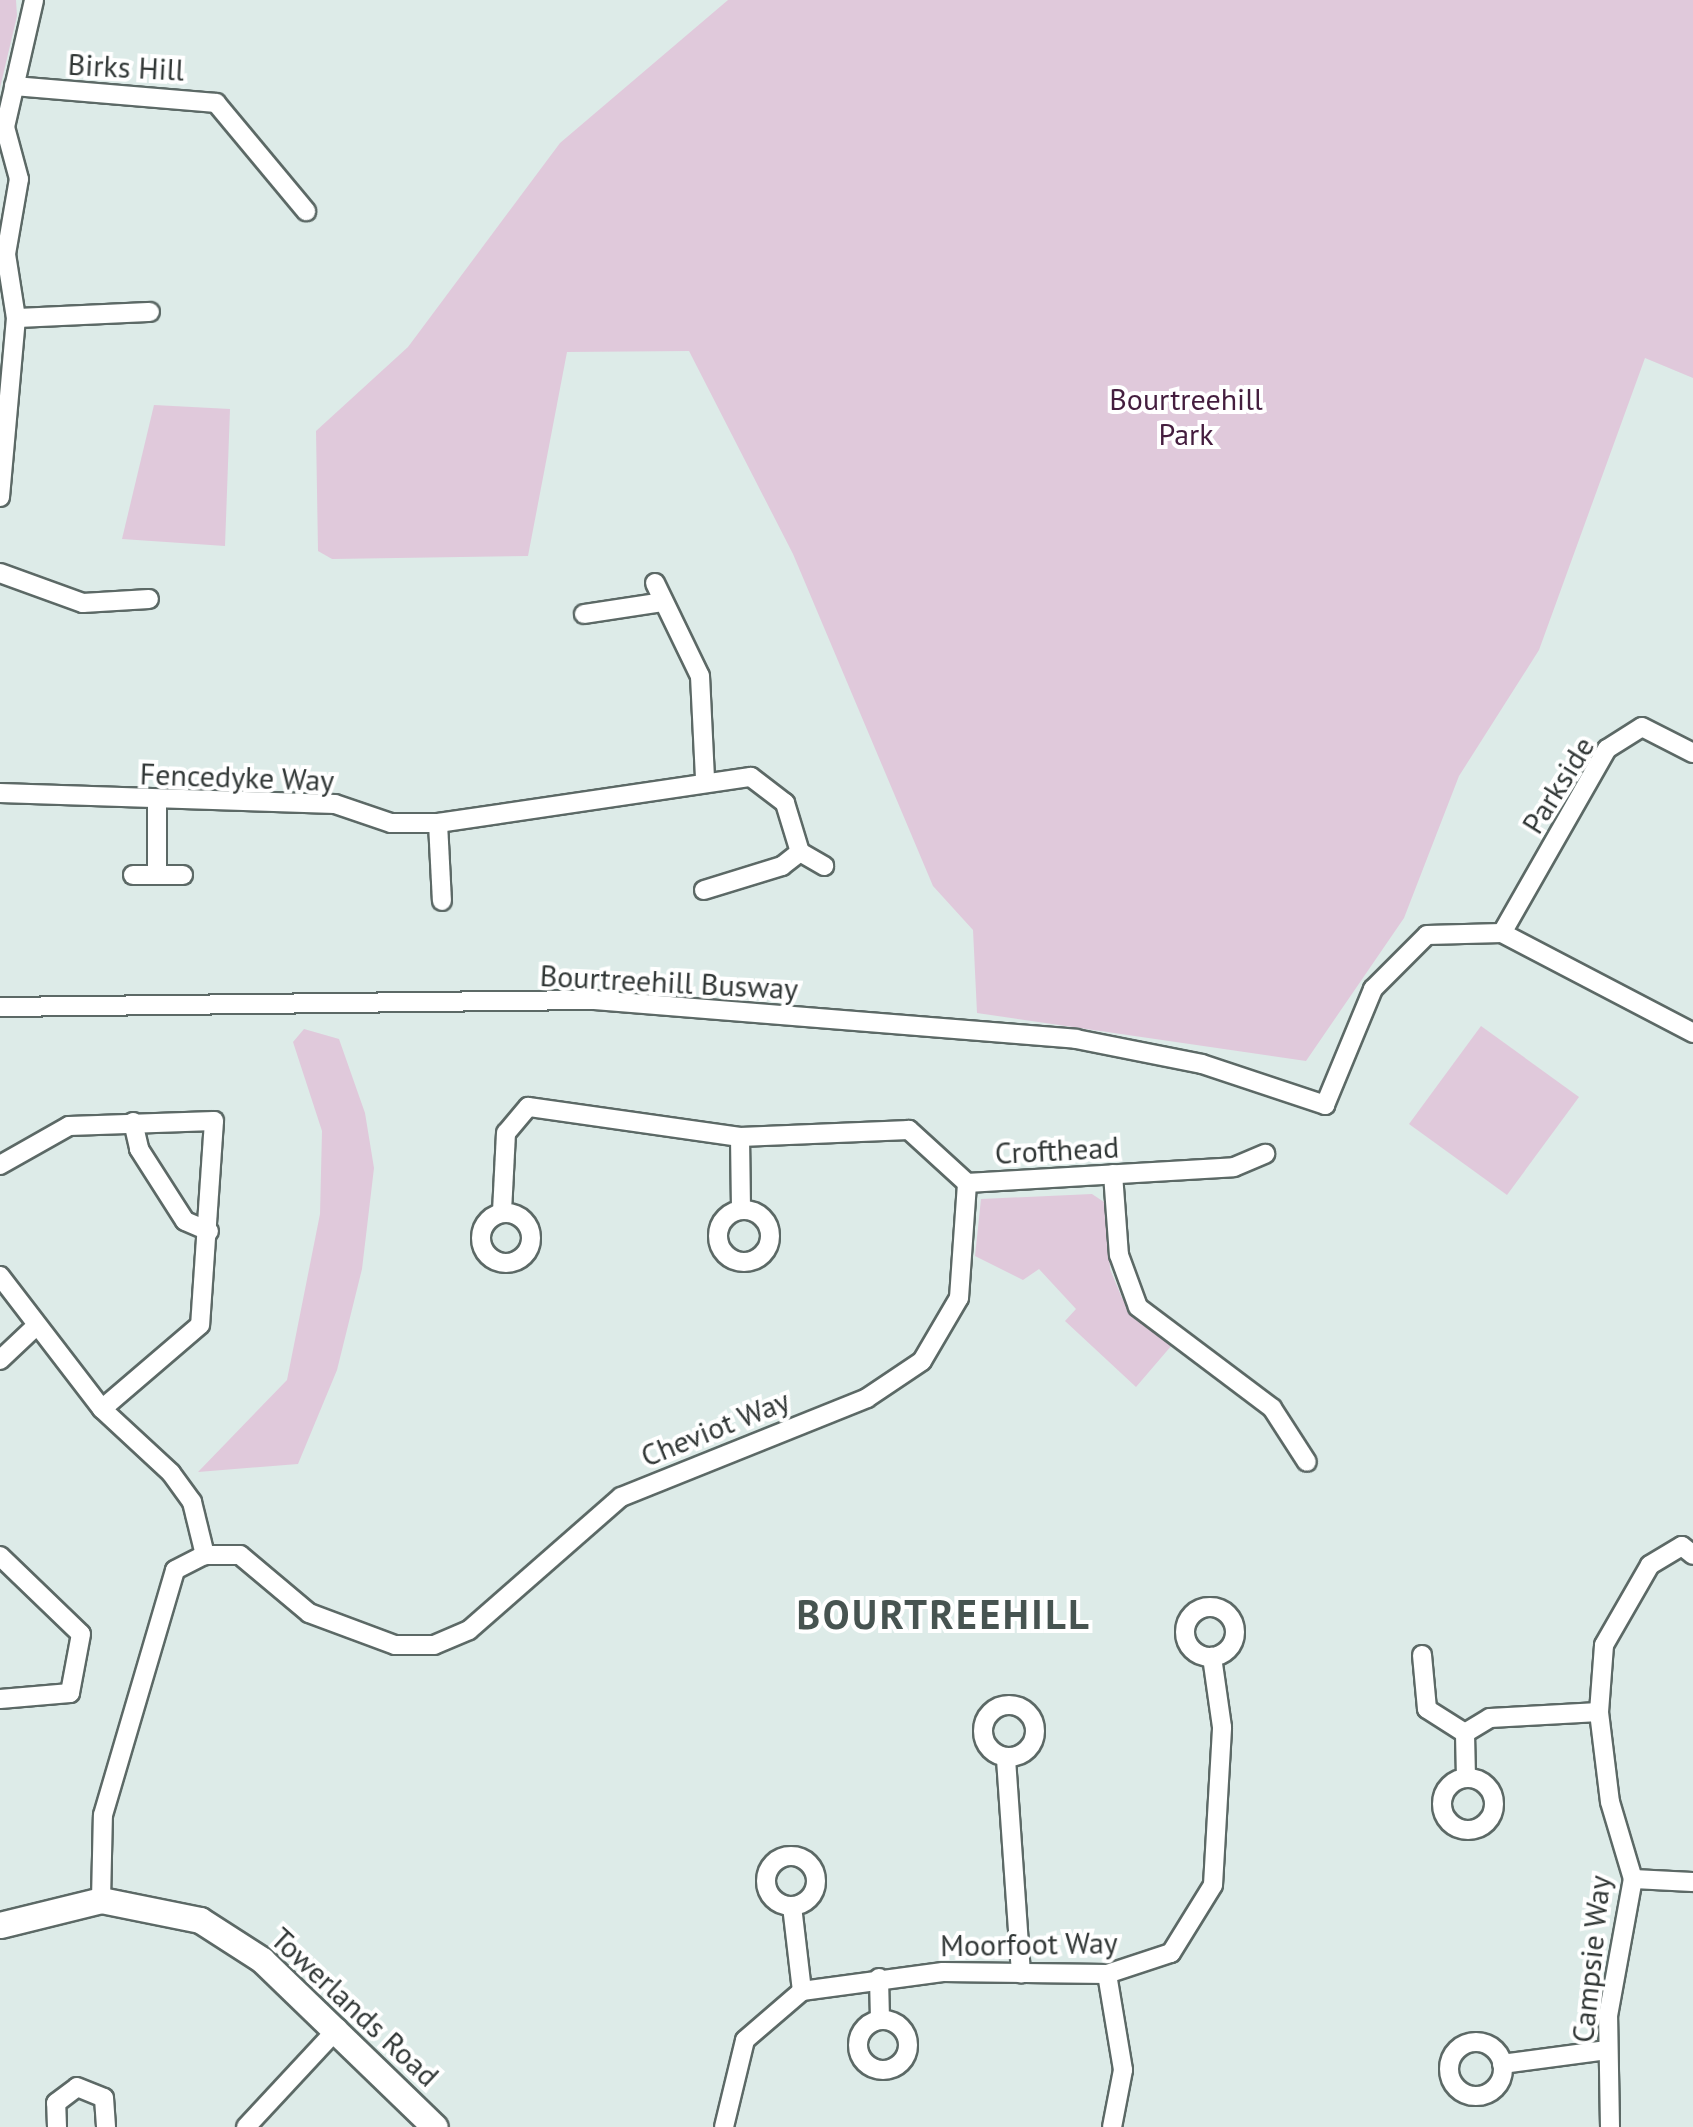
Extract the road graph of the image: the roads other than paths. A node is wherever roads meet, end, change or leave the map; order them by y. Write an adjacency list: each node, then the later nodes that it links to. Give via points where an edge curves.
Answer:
1 (34, 0): 2 (street)
2 (14, 86): 3 (street, Birks Hill, via 216,103); 5 (street, via 4,127 19,179 6,254)
3 (306, 211)
4 (150, 312): 5 (street)
5 (16, 318): 6 (street)
6 (0, 497)
7 (0, 573): 9 (street, via 83,602)
8 (656, 583): 10 (street)
9 (149, 599)
10 (663, 602): 11 (street); 13 (street, via 700,676)
11 (584, 614)
12 (1693, 754): 24 (street, Parkside, via 1642,727 1607,749)
13 (705, 778): 16 (street, Fencedyke Way); 17 (street, Fencedyke Way, via 751,777 768,788 795,823)
14 (0, 793): 15 (street, Fencedyke Way)
15 (157, 802): 16 (street, Fencedyke Way, via 335,804 392,823); 20 (street)
16 (438, 823): 23 (street)
17 (800, 852): 18 (street); 22 (street, via 782,866)
18 (824, 866)
19 (133, 875): 20 (street)
20 (157, 875): 21 (street)
21 (184, 875)
22 (704, 890)
23 (442, 901)
24 (1502, 933): 25 (street, Bourtreehill Busway, via 1428,935 1373,989 1324,1105 1202,1064 1076,1039 594,1000); 26 (street)
25 (0, 1007)
26 (1693, 1033)
27 (134, 1122): 30 (street, via 69,1126); 35 (street, via 139,1148 184,1222); 35 (street, via 214,1121)
28 (740, 1138): 32 (street, via 909,1130); 33 (street); 34 (street, via 528,1107 506,1133)
29 (1265, 1154): 31 (street, Crofthead, via 1234,1167)
30 (0, 1165)
31 (1113, 1174): 32 (street, Crofthead); 40 (street, via 1118,1255 1138,1307 1272,1408)
32 (967, 1183): 41 (street, Cheviot Way, via 959,1298 922,1361 867,1398 620,1497 469,1630 434,1645 351,1632 309,1613 240,1555)
33 (741, 1210)
34 (502, 1213)
35 (209, 1232): 39 (street, via 200,1325)
36 (0, 1276): 37 (street)
37 (34, 1328): 38 (street); 39 (street)
38 (0, 1360)
39 (102, 1409): 41 (street, via 181,1488)
40 (1307, 1462)
41 (205, 1555): 53 (street, via 174,1570 122,1733 103,1816)
42 (0, 1556): 46 (street, via 80,1634 70,1693)
43 (1693, 1556): 47 (street, Campsie Way, via 1682,1546 1634,1584 1604,1645)
44 (1422, 1655): 48 (street, via 1428,1709)
45 (1212, 1657): 57 (street, Moorfoot Way, via 1222,1727 1213,1884 1171,1953)
46 (0, 1699)
47 (1599, 1712): 48 (street, via 1490,1718); 51 (street, Campsie Way, via 1610,1802)
48 (1464, 1733): 50 (street)
49 (1006, 1759): 56 (street)
50 (1466, 1778)
51 (1633, 1879): 52 (street); 62 (street, Campsie Way)
52 (1693, 1882)
53 (102, 1900): 55 (street, Towerlands Road); 61 (street, Towerlands Road, via 200,1920)
54 (792, 1906): 59 (street)
55 (0, 1925)
56 (1021, 1973): 57 (street, Moorfoot Way); 58 (street, Moorfoot Way)
57 (1107, 1974): 69 (street, via 1123,2070)
58 (879, 1978): 59 (street, Moorfoot Way); 60 (street)
59 (802, 1991): 68 (street, via 745,2040)
60 (880, 2020)
61 (338, 2028): 64 (street, Towerlands Road); 67 (street)
62 (1607, 2050): 63 (street); 70 (street, Campsie Way)
63 (1502, 2064)
64 (431, 2123)
65 (56, 2127): 66 (street, via 56,2103 77,2087 104,2098)
66 (106, 2127)
67 (246, 2127)
68 (724, 2127)
69 (1112, 2127)
70 (1610, 2127)

